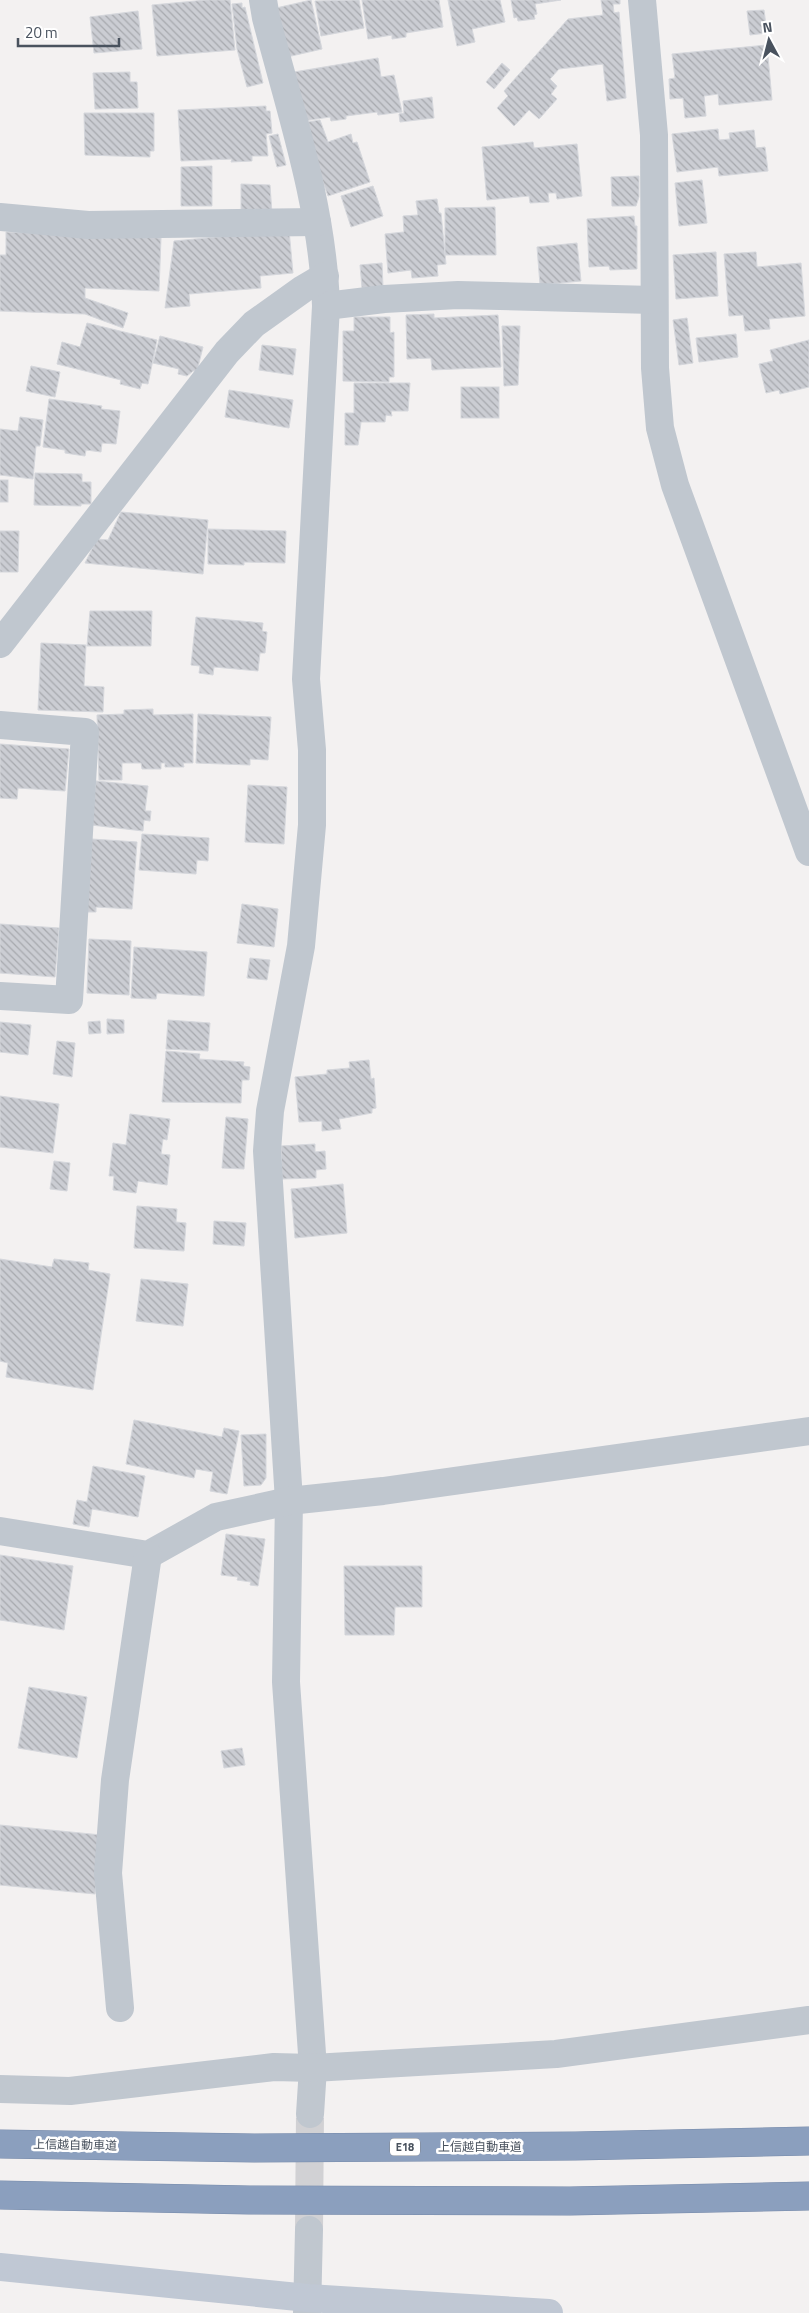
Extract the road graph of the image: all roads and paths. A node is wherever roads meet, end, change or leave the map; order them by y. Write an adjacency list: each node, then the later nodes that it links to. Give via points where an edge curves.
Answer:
1 (263, 0): 4 (street)
2 (642, 0): 6 (street, via 654,135)
3 (0, 217): 4 (street, via 88,225)
4 (317, 222): 5 (street)
5 (325, 276): 7 (street); 8 (street, via 254,324 227,352)
6 (653, 300): 7 (street, via 458,295); 10 (street, via 660,428 675,485)
7 (326, 306): 13 (street, via 306,679 312,750 312,825 301,946 270,1111 267,1151)
8 (0, 644)
9 (0, 725): 11 (street, via 85,732 69,1000)
10 (809, 852)
11 (0, 996)
12 (809, 1431): 13 (street, via 383,1491)
13 (289, 1501): 15 (street, via 216,1517); 18 (street, via 286,1682)
14 (0, 1531): 15 (street)
15 (148, 1556): 16 (street, via 115,1780 108,1873)
16 (120, 2008)
17 (809, 2020): 18 (street, via 556,2054)
18 (313, 2068): 19 (street, via 274,2067 70,2091); 20 (street)
19 (0, 2089)
20 (310, 2114)
21 (809, 2141): 22 (highway, 上信越自動車道 / E18, via 254,2148)
22 (0, 2144)
23 (0, 2195): 24 (highway, via 570,2201)
24 (809, 2196)
25 (309, 2230): 27 (street)
26 (0, 2267): 27 (street)
27 (307, 2305): 28 (street)
28 (549, 2313)

